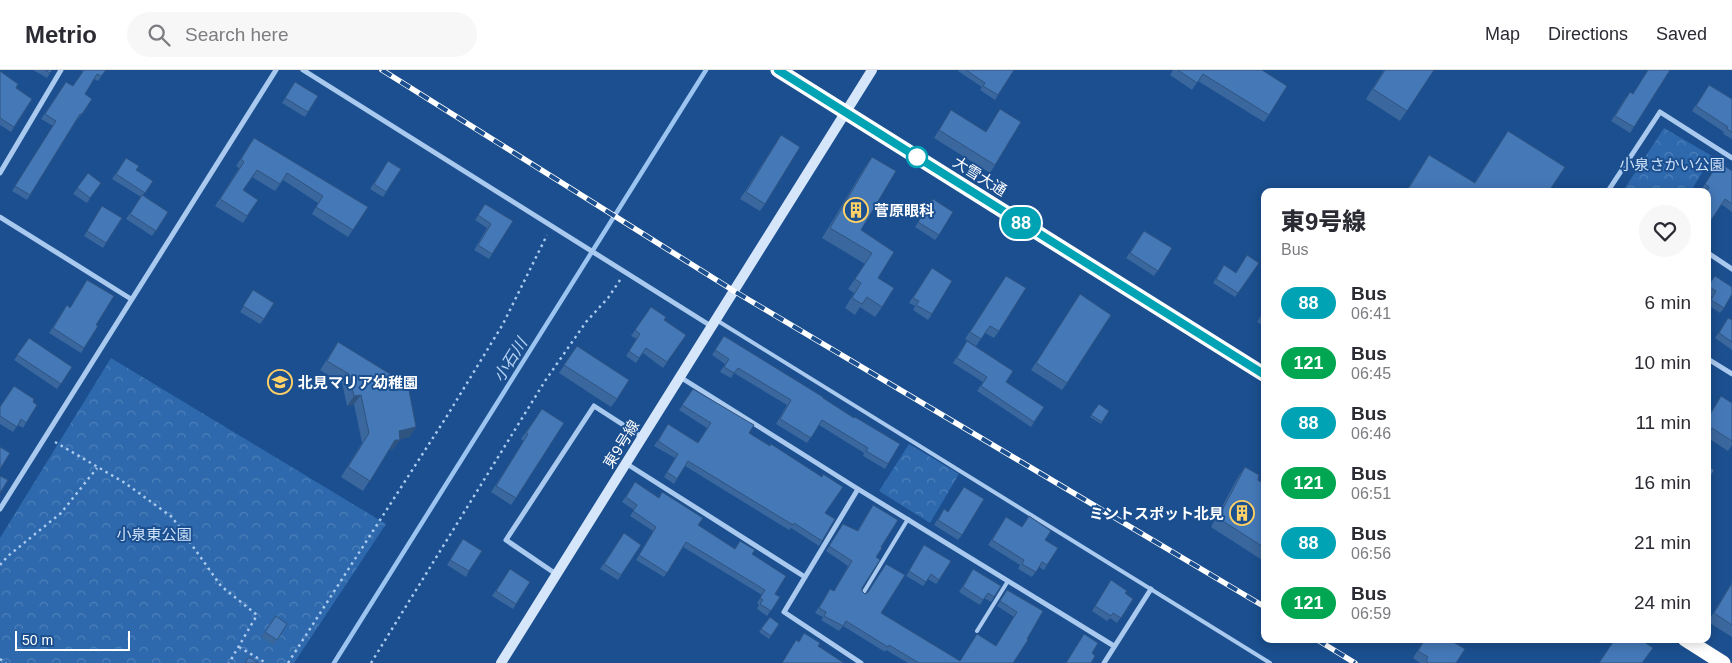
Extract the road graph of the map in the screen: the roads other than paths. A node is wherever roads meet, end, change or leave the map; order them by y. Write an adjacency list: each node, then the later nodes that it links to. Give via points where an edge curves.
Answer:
1 (61, 70): 8 (street)
2 (276, 70): 13 (street)
3 (303, 70): 14 (street, via 563,234)
4 (778, 70): 6 (highway, 大雪大通)
5 (872, 70): 6 (street, 東9号線)
6 (846, 112): 14 (street, 東9号線); 16 (highway, 大雪大通)
7 (1732, 158): 9 (street, via 1660,112)
8 (0, 173)
9 (1610, 188)
10 (0, 217): 13 (street)
11 (1711, 256): 12 (street)
12 (1732, 269)
13 (131, 299): 22 (street)
14 (713, 323): 18 (street, 東9号線); 27 (lane)
15 (1711, 361): 17 (street)
16 (1261, 372)
17 (1732, 374)
18 (680, 376): 19 (street, 東9号線); 21 (street)
19 (643, 437): 20 (street, 東9号線); 24 (street, via 594,406 506,540)
20 (627, 464): 24 (street, 東9号線); 25 (street)
21 (858, 489): 23 (street); 25 (street)
22 (0, 509)
23 (908, 519): 26 (street); 28 (lane)
24 (556, 574): 32 (street, 東9号線)
25 (805, 577): 33 (street, via 784,612)
26 (1008, 581): 29 (lane); 31 (street)
27 (1151, 589): 31 (street); 35 (lane)
28 (862, 595)
29 (977, 631)
30 (1692, 643): 36 (highway)
31 (1114, 646): 34 (street)
32 (501, 663)
33 (861, 663)
34 (1104, 663)
35 (1270, 663)
36 (1724, 663)

